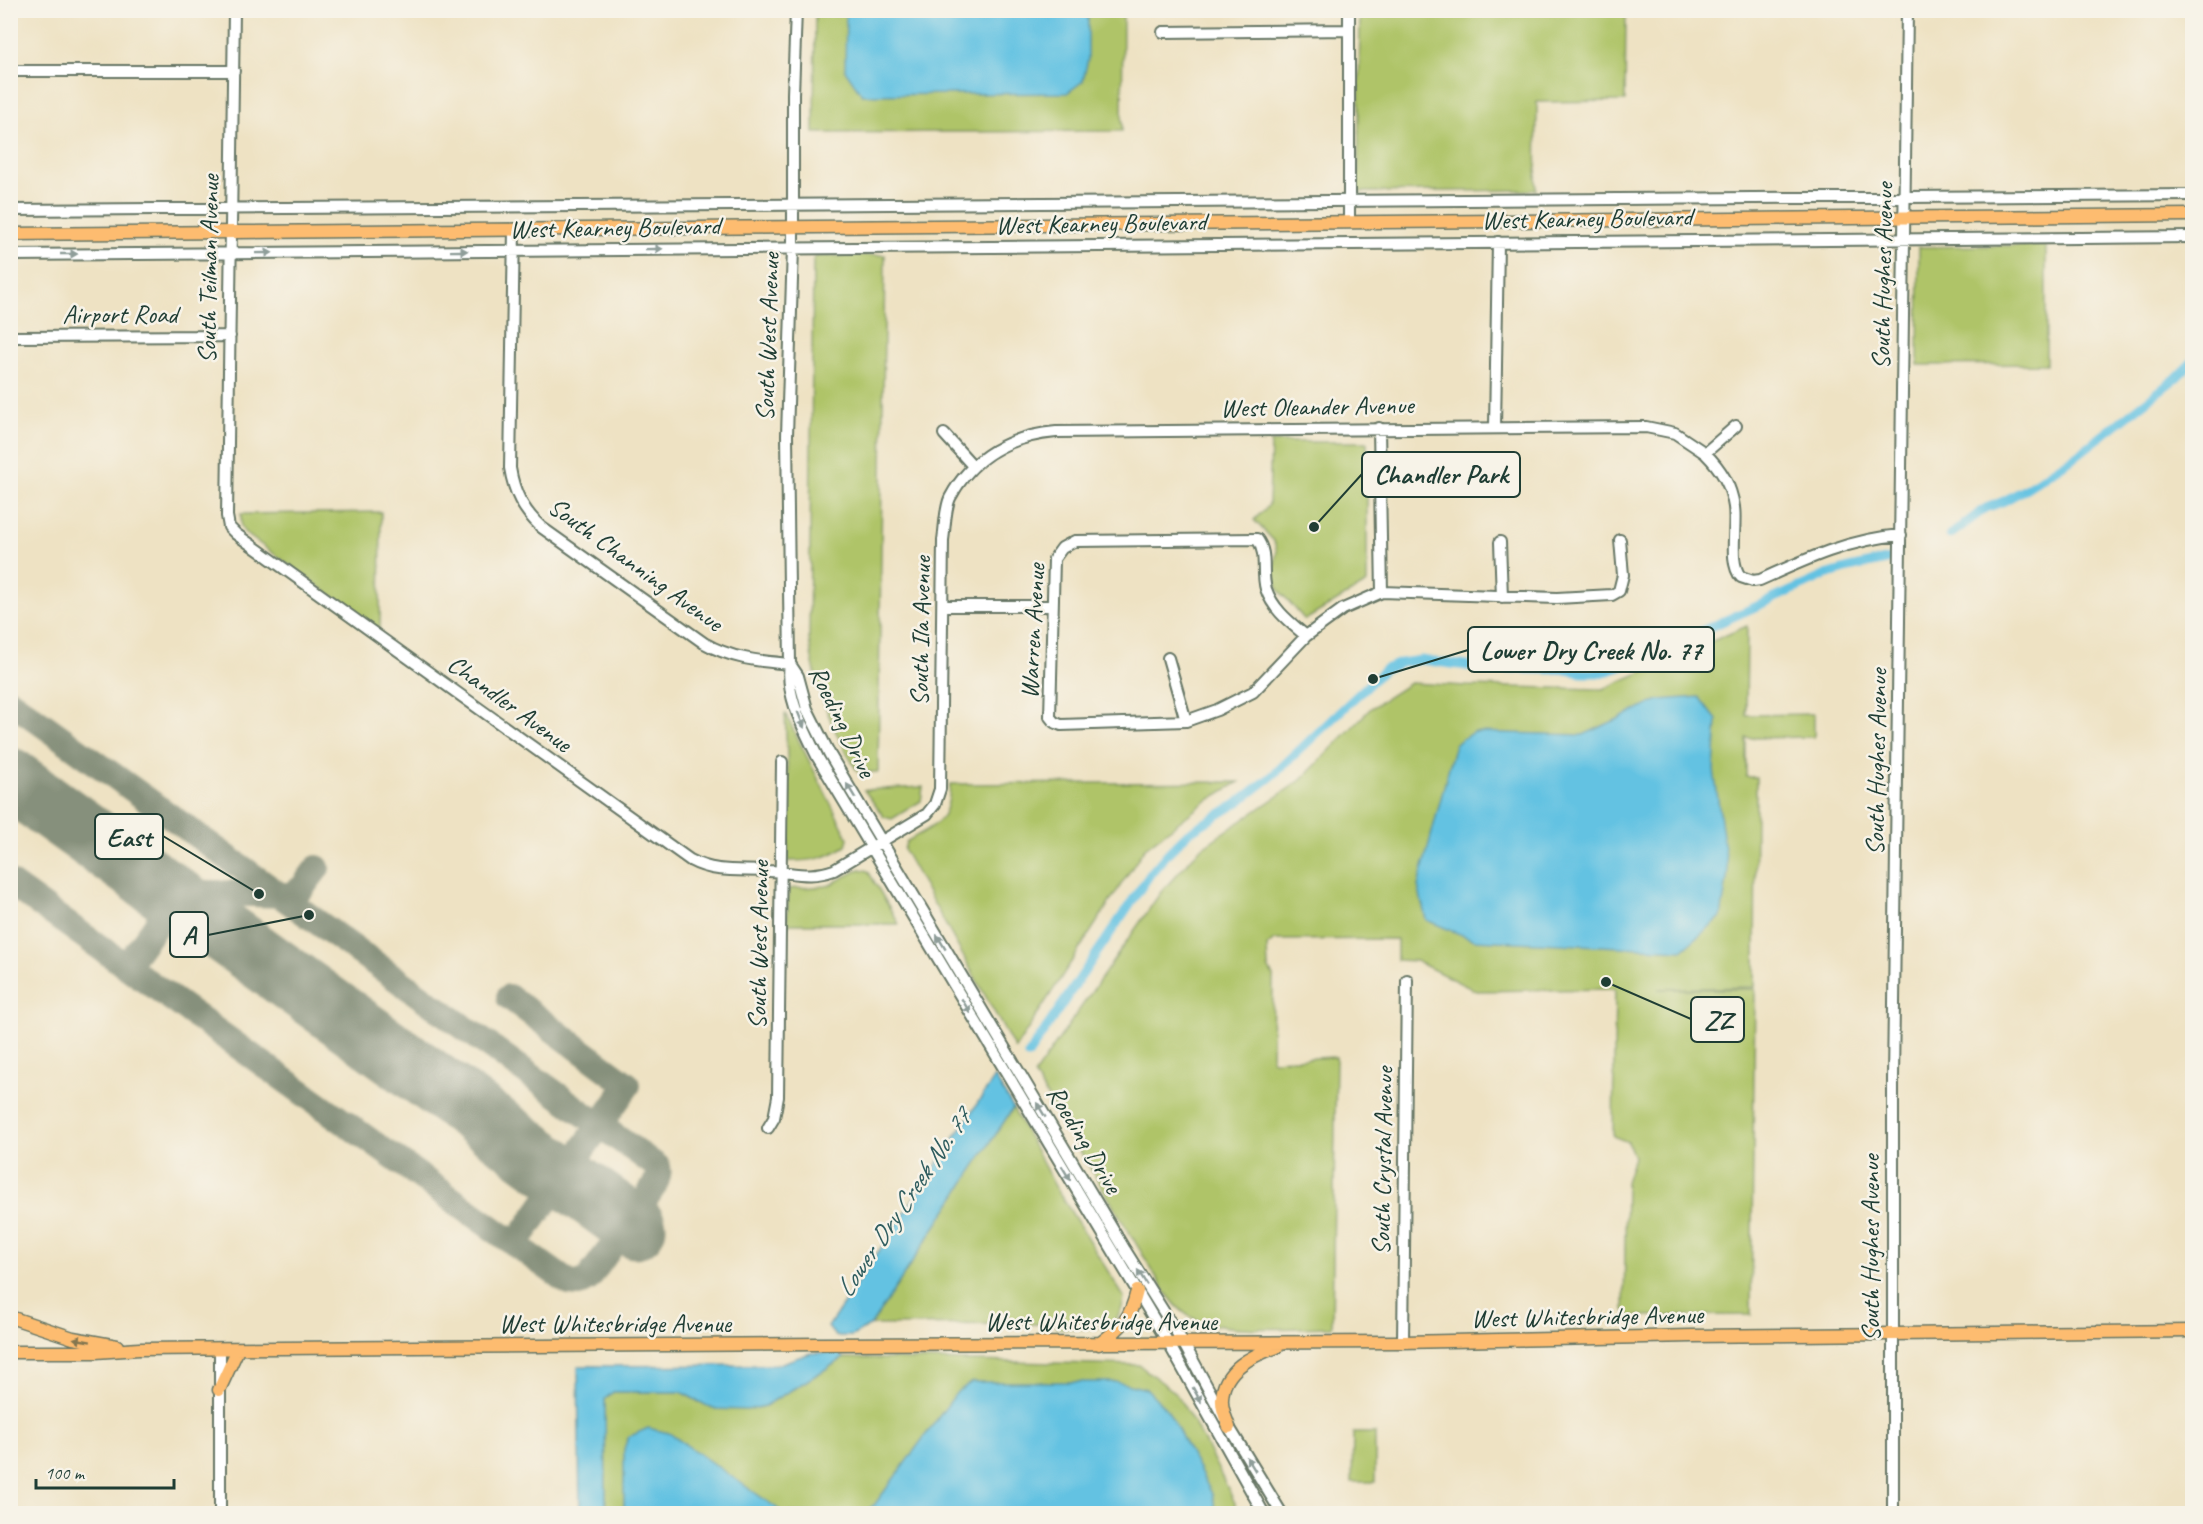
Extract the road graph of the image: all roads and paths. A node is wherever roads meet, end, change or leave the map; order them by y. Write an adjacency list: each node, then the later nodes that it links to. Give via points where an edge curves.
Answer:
1 (234, 10): 8 (street, South Teilman Avenue)
2 (796, 10): 12 (street, South West Avenue)
3 (1349, 10): 5 (street)
4 (1907, 10): 10 (street, South Hughes Avenue)
5 (1348, 30): 6 (street); 11 (street)
6 (1163, 32)
7 (10, 71): 8 (street)
8 (234, 71): 13 (street, South Teilman Avenue)
9 (2193, 195): 10 (street, West Kearney Boulevard)
10 (1905, 198): 11 (street, West Kearney Boulevard); 16 (street, South Hughes Avenue)
11 (1349, 200): 12 (street, West Kearney Boulevard); 17 (street)
12 (792, 204): 13 (street, West Kearney Boulevard); 18 (street, South West Avenue)
13 (232, 209): 14 (street, West Kearney Boulevard); 20 (street, South Teilman Avenue)
14 (10, 210)
15 (2193, 215): 16 (main road, West Kearney Boulevard)
16 (1905, 218): 17 (main road, West Kearney Boulevard); 23 (street, South Hughes Avenue)
17 (1349, 221): 18 (main road, West Kearney Boulevard)
18 (792, 226): 19 (main road, West Kearney Boulevard); 25 (street, South West Avenue)
19 (514, 229): 20 (main road, West Kearney Boulevard); 26 (street, South Channing Avenue)
20 (231, 231): 21 (main road, West Kearney Boulevard); 27 (street, South Teilman Avenue)
21 (10, 234)
22 (2193, 237): 23 (street, West Kearney Boulevard)
23 (1905, 240): 24 (street, West Kearney Boulevard); 38 (street, South Hughes Avenue)
24 (1498, 242): 25 (street, West Kearney Boulevard); 33 (street)
25 (793, 248): 26 (street, West Kearney Boulevard, one-way to 25); 47 (street, South West Avenue, via 787,435)
26 (513, 250): 27 (street, West Kearney Boulevard, one-way to 26); 47 (street, South Channing Avenue, via 510,468 523,508 541,527 704,643 748,660)
27 (231, 253): 28 (street, West Kearney Boulevard, one-way to 27); 29 (street, South Teilman Avenue)
28 (10, 255)
29 (230, 336): 30 (street, Airport Road); 37 (street, South Teilman Avenue)
30 (10, 337)
31 (1736, 426): 35 (street)
32 (1379, 428): 33 (street, West Oleander Avenue); 36 (street, West Oleander Avenue, via 1033,434 1012,441); 41 (street)
33 (1495, 428): 35 (street, West Oleander Avenue, via 1654,428 1675,433)
34 (944, 434): 36 (street)
35 (1706, 453): 38 (street, West Oleander Avenue, via 1730,488 1735,516 1735,564 1741,577 1760,580 1850,543)
36 (973, 466): 43 (street, South Ila Avenue, via 949,500 943,540)
37 (229, 527): 52 (street, Chandler Avenue, via 690,860 718,870)
38 (1901, 535): 58 (street, South Hughes Avenue)
39 (1620, 540): 42 (street, via 1623,575 1619,591 1612,595)
40 (1500, 542): 42 (street)
41 (1382, 592): 42 (street); 45 (street, via 1343,609)
42 (1502, 597)
43 (943, 606): 44 (street); 50 (street, South Ila Avenue, via 940,789)
44 (1052, 606): 45 (street, Warren Avenue, via 1054,559 1062,548 1075,541 1257,539 1263,546 1266,589 1272,602); 48 (street, Warren Avenue, via 1050,717 1054,722 1061,725)
45 (1306, 636): 48 (street, via 1253,693)
46 (1168, 658): 48 (street)
47 (790, 664): 51 (street, Roeding Drive, via 798,676 807,709)
48 (1186, 721)
49 (782, 762): 52 (street, South West Avenue)
50 (935, 804): 51 (street, Chandler Avenue, via 912,825)
51 (876, 845): 52 (street, Chandler Avenue, via 824,874); 55 (street, Roeding Drive, one-way to 55); 63 (street, Roeding Drive, one-way to 51)
52 (782, 873): 54 (street, South West Avenue, via 778,1097)
53 (1407, 980): 59 (street, South Crystal Avenue)
54 (768, 1128)
55 (1137, 1291): 61 (main road, via 1125,1323); 62 (street, Roeding Drive)
56 (10, 1317): 65 (main road, one-way to 56, via 73,1338)
57 (2193, 1331): 58 (main road, West Whitesbridge Avenue)
58 (1892, 1333): 59 (main road, West Whitesbridge Avenue); 73 (street, South Hughes Avenue)
59 (1403, 1342): 60 (main road, West Whitesbridge Avenue)
60 (1290, 1343): 63 (main road, West Whitesbridge Avenue); 69 (main road, via 1252,1356 1227,1381 1222,1400)
61 (1099, 1344): 62 (main road, West Whitesbridge Avenue); 66 (main road, West Whitesbridge Avenue)
62 (1169, 1344): 63 (main road, West Whitesbridge Avenue); 71 (street, Roeding Drive, one-way to 71)
63 (1184, 1344): 69 (street, Roeding Drive)
64 (220, 1348): 65 (main road, West Whitesbridge Avenue); 66 (main road, West Whitesbridge Avenue); 68 (street)
65 (139, 1349): 67 (main road, West Whitesbridge Avenue)
66 (238, 1349): 68 (main road)
67 (10, 1352)
68 (219, 1390): 70 (street)
69 (1229, 1427): 72 (street, Roeding Drive, one-way to 69)
70 (220, 1514)
71 (1264, 1514)
72 (1282, 1514)
73 (1893, 1514)

